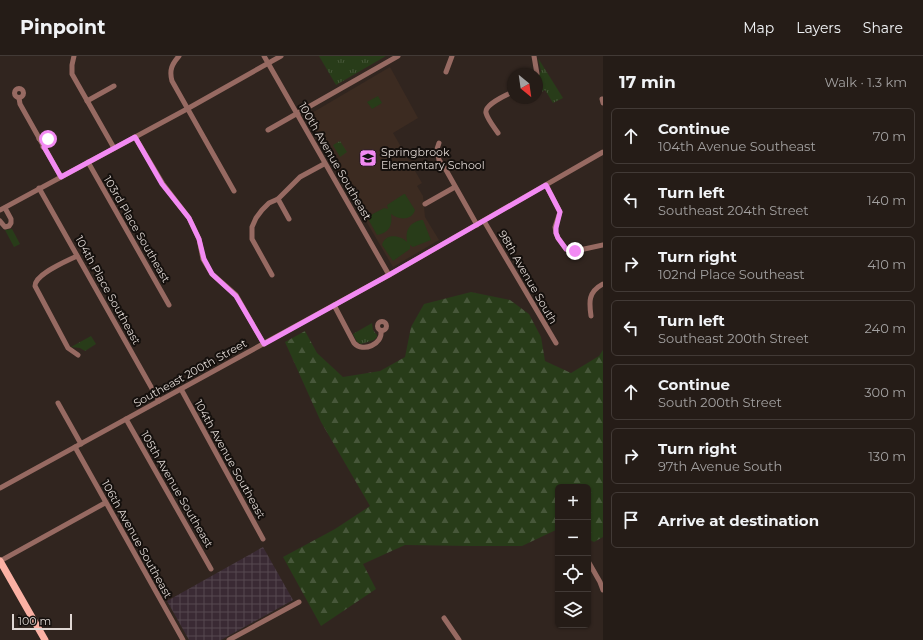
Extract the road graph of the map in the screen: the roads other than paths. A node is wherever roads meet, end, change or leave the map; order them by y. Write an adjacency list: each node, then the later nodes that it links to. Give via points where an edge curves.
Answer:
1 (74, 56): 14 (street, via 72,74)
2 (179, 56): 15 (street, via 173,62 170,75)
3 (264, 56): 8 (street, 100th Avenue Southeast)
4 (281, 56): 8 (street)
5 (398, 56): 16 (street)
6 (452, 56): 10 (street)
7 (534, 56): 9 (street)
8 (268, 64): 15 (street); 16 (street, 100th Avenue Southeast)
9 (536, 68)
10 (446, 72)
11 (114, 86): 14 (street)
12 (507, 95): 18 (street, via 489,105 486,110)
13 (19, 98): 25 (street)
14 (87, 101): 21 (street)
15 (187, 109): 19 (street); 29 (street)
16 (296, 113): 17 (street); 24 (street, 100th Avenue Southeast)
17 (268, 130)
18 (498, 134)
19 (135, 137): 21 (street); 47 (street, via 159,179 192,223 212,274 236,296)
20 (439, 143): 27 (street, via 436,149 439,160)
21 (114, 148): 23 (street)
22 (603, 152): 26 (street, Southeast 200th Street)
23 (88, 162): 25 (street); 42 (street, 103rd Place Southeast)
24 (324, 164): 30 (street, via 300,177); 40 (street, 100th Avenue Southeast)
25 (61, 177): 28 (street)
26 (546, 185): 35 (street, Southeast 200th Street); 37 (street, via 560,212 556,233 563,247 575,251)
27 (455, 187): 31 (street); 36 (street)
28 (39, 188): 32 (street); 38 (street, 104th Place Southeast)
29 (234, 191)
30 (278, 199): 33 (street); 39 (street, via 262,210 252,227 252,239)
31 (425, 204)
32 (2, 209): 34 (street, via 11,219 11,223 5,227)
33 (289, 219)
34 (0, 221)
35 (484, 221): 36 (street, Southeast 200th Street); 46 (street, 98th Avenue South)
36 (477, 225): 40 (street, Southeast 200th Street)
37 (603, 247)
38 (77, 256): 48 (street, via 40,276 35,283 68,348); 50 (street, 104th Place Southeast)
39 (272, 275)
40 (389, 275): 43 (street, Southeast 200th Street)
41 (603, 284): 44 (street, via 594,290 591,297)
42 (168, 305)
43 (334, 305): 45 (street, via 358,346 366,347 377,342 381,337); 47 (street, Southeast 200th Street)
44 (591, 316)
45 (381, 331)
46 (556, 343)
47 (264, 344): 49 (street, Southeast 200th Street)
48 (78, 355)
49 (180, 389): 50 (street, Southeast 200th Street); 57 (street, 104th Avenue Southeast)
50 (159, 401): 52 (street, Southeast 200th Street)
51 (58, 403): 53 (street)
52 (126, 419): 53 (street, Southeast 200th Street); 60 (street, 105th Avenue Southeast)
53 (81, 444): 54 (street, Southeast 200th Street)
54 (75, 447): 55 (street, Southeast 200th Street); 56 (street, 106th Avenue Southeast)
55 (0, 488)
56 (105, 503): 58 (street); 65 (street, 106th Avenue Southeast)
57 (263, 539)
58 (0, 561): 64 (main road)
59 (591, 566): 61 (street)
60 (211, 569)
61 (603, 590)
62 (299, 602): 66 (street)
63 (444, 618): 67 (street)
64 (45, 640)
65 (182, 640)
66 (229, 640)
67 (459, 640)

